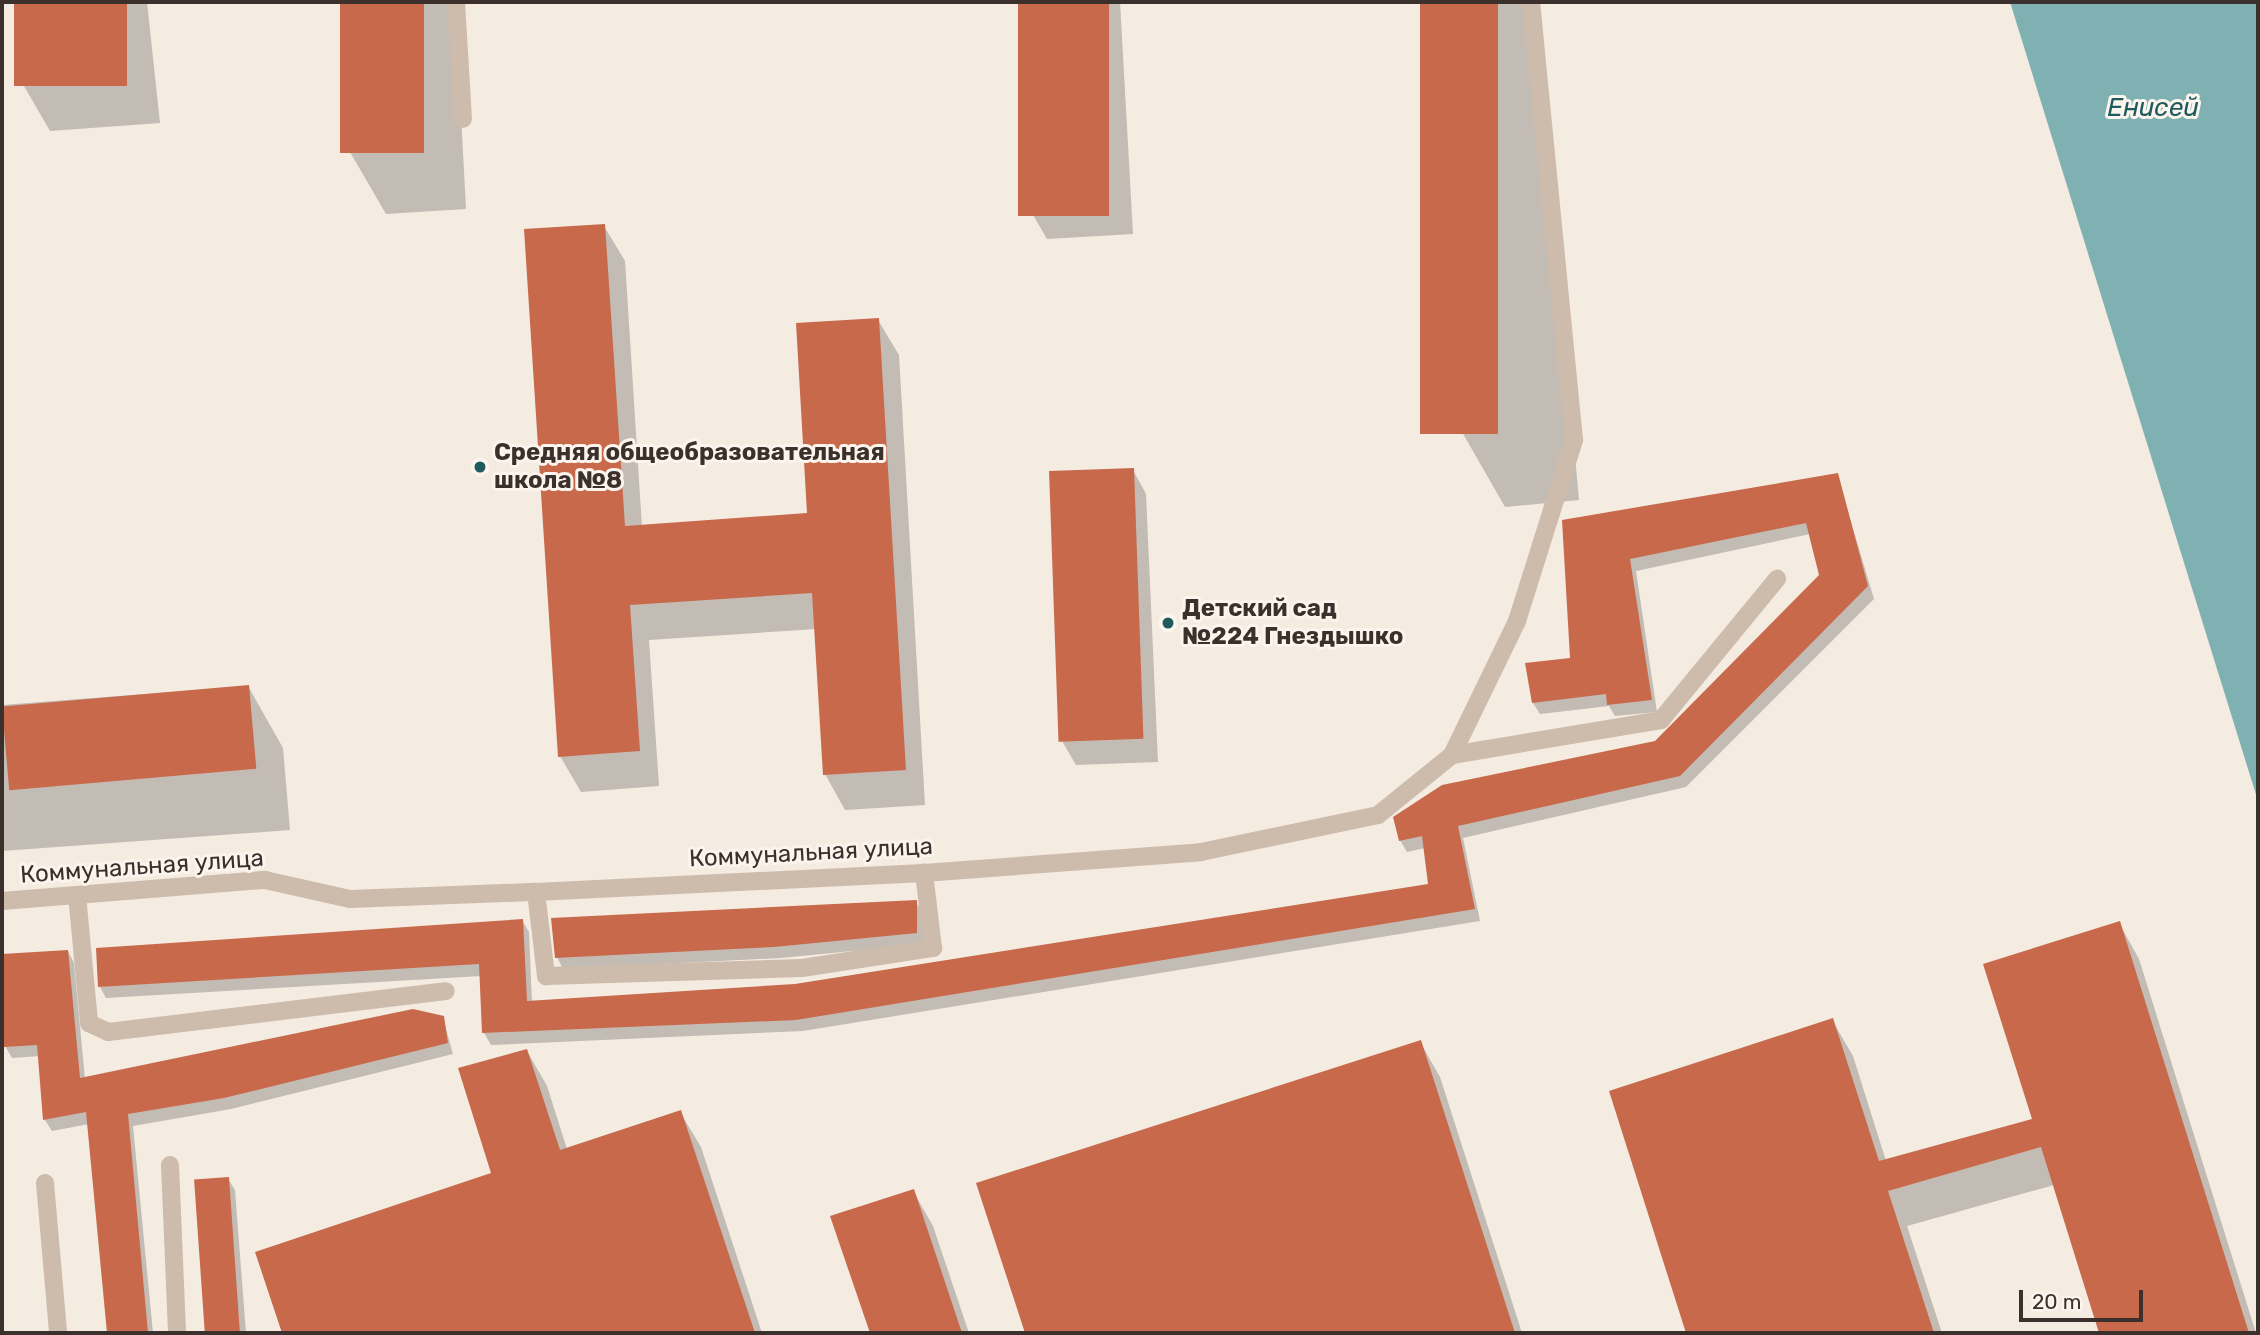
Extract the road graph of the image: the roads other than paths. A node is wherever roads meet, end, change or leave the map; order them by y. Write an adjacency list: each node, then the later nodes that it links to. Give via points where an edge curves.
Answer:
1 (456, 2): 3 (street)
2 (1531, 2): 5 (street, Коммунальная улица, via 1574,440 1517,621)
3 (463, 119)
4 (1777, 579): 5 (street, via 1661,720)
5 (1452, 755): 6 (street, Коммунальная улица, via 1378,815 1201,852)
6 (924, 873): 7 (street, Коммунальная улица); 7 (street, via 933,948 802,968 546,976)
7 (536, 892): 8 (street, Коммунальная улица, via 350,899 265,880)
8 (77, 895): 9 (street, Коммунальная улица); 10 (street, via 89,1023 108,1032)
9 (2, 901)
10 (446, 991)
11 (170, 1165): 14 (street)
12 (45, 1182): 13 (street)
13 (58, 1333)
14 (177, 1333)

